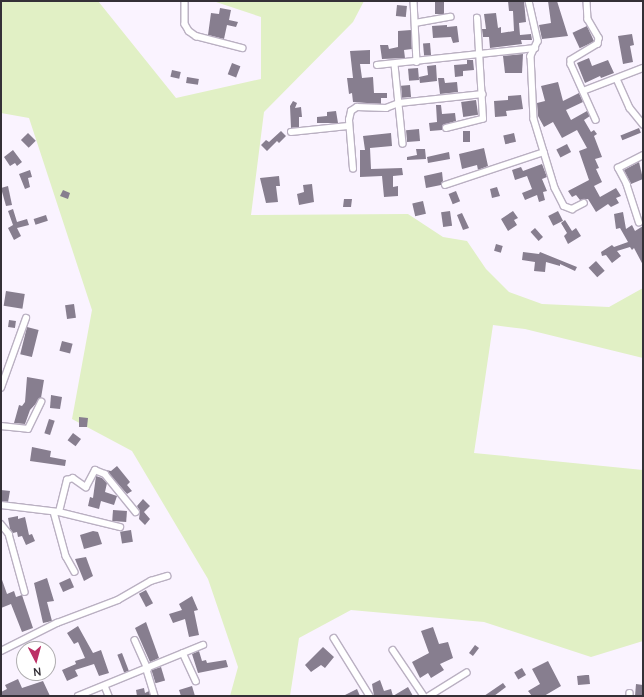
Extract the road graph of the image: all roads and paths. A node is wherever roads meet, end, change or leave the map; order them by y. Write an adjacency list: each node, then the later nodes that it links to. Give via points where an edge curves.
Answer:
1 (185, 1): 8 (street, via 185,24 189,31 196,36)
2 (414, 1): 7 (street)
3 (529, 1): 9 (street, via 538,42)
4 (587, 1): 16 (street, via 588,19 599,38 598,44 572,60)
5 (450, 17): 7 (street)
6 (477, 18): 10 (street)
7 (415, 23): 11 (street)
8 (242, 48)
9 (535, 48): 10 (street); 25 (street, via 530,56 530,84 534,119)
10 (480, 56): 11 (street); 17 (street)
11 (417, 62): 13 (street)
12 (377, 65): 13 (street)
13 (395, 65): 18 (street)
14 (643, 68): 15 (street)
15 (617, 79): 16 (street); 20 (street, via 630,108)
16 (583, 90): 19 (street)
17 (483, 94): 18 (street); 22 (street, via 483,115 480,121)
18 (399, 103): 21 (street, via 386,108 356,107 351,111); 24 (street)
19 (596, 120)
20 (643, 124)
21 (348, 126): 23 (street); 27 (street)
22 (446, 128)
23 (291, 132)
24 (403, 144)
25 (544, 152): 28 (street); 29 (street, via 555,188 564,206 572,209)
26 (643, 155): 30 (street, via 618,168 627,185)
27 (353, 170)
28 (445, 185)
29 (584, 203)
30 (639, 223)
31 (26, 318): 32 (street)
32 (1, 388)
33 (41, 402): 34 (street, via 28,429)
34 (1, 426)
35 (1, 505): 36 (street)
36 (57, 512): 37 (street, via 67,480 73,478 86,486 95,470 105,474); 39 (street); 40 (street, via 66,556)
37 (136, 512)
38 (1, 524): 42 (street, via 9,534)
39 (120, 526)
40 (74, 572)
41 (167, 576): 47 (street, via 151,581 118,600 58,623)
42 (25, 592)
43 (334, 638): 56 (street)
44 (135, 640): 49 (street)
45 (203, 645): 48 (street)
46 (393, 650): 57 (street)
47 (1, 651)
48 (183, 654): 49 (street); 51 (street)
49 (147, 670): 52 (street); 55 (street)
50 (466, 673): 58 (street)
51 (196, 681)
52 (105, 686): 53 (street); 54 (street)
53 (78, 696)
54 (108, 696)
55 (155, 696)
56 (370, 696)
57 (424, 696)
58 (429, 696)

